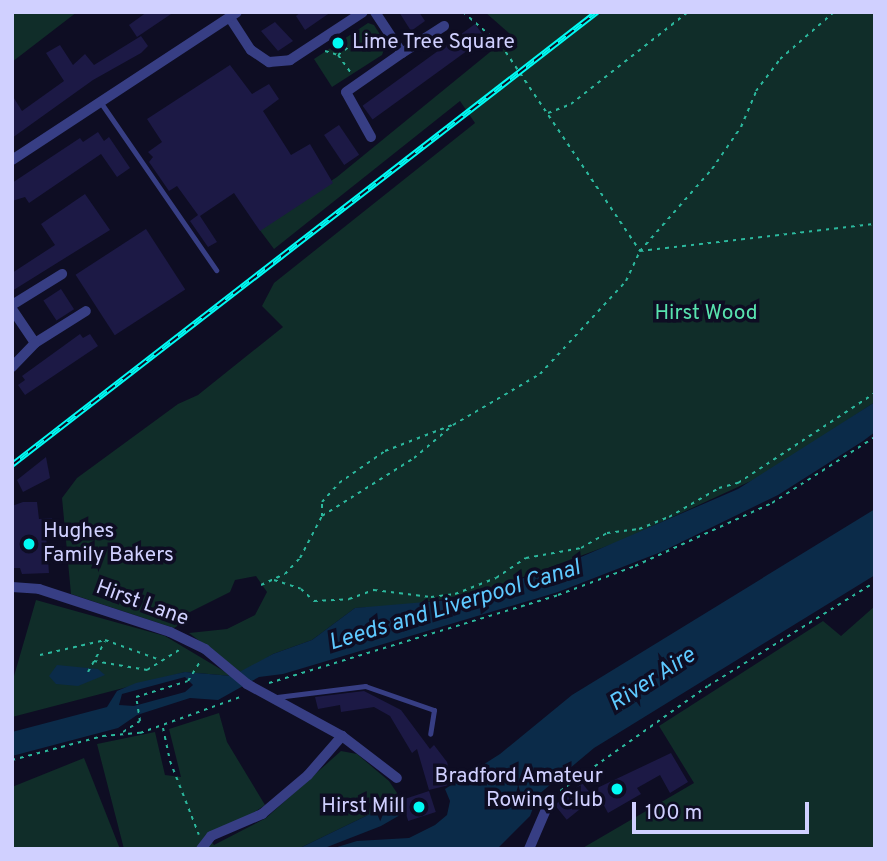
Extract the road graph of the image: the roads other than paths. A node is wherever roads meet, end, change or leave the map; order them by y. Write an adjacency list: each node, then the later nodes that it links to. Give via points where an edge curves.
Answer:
1 (363, 12): 3 (street, via 290,60 269,62 251,50)
2 (375, 12): 5 (street)
3 (233, 15): 6 (street)
4 (444, 26): 5 (street)
5 (401, 54): 7 (street, via 345,92)
6 (101, 103): 8 (street); 9 (lane)
7 (371, 137)
8 (12, 160)
9 (216, 270)
10 (62, 274): 11 (street)
11 (12, 307): 13 (street)
12 (86, 311): 13 (street)
13 (35, 343): 14 (street)
14 (12, 367)
15 (12, 587): 16 (street, Hirst Lane, via 39,589 170,632 205,649 251,686)
16 (277, 697): 17 (lane, via 365,685 434,710); 18 (street, Hirst Lane)
17 (430, 734)
18 (342, 736): 19 (street, Hirst Lane); 21 (street, via 308,775 262,814 211,836)
19 (397, 778)
20 (551, 798): 22 (street)
21 (202, 847)
22 (529, 849)

